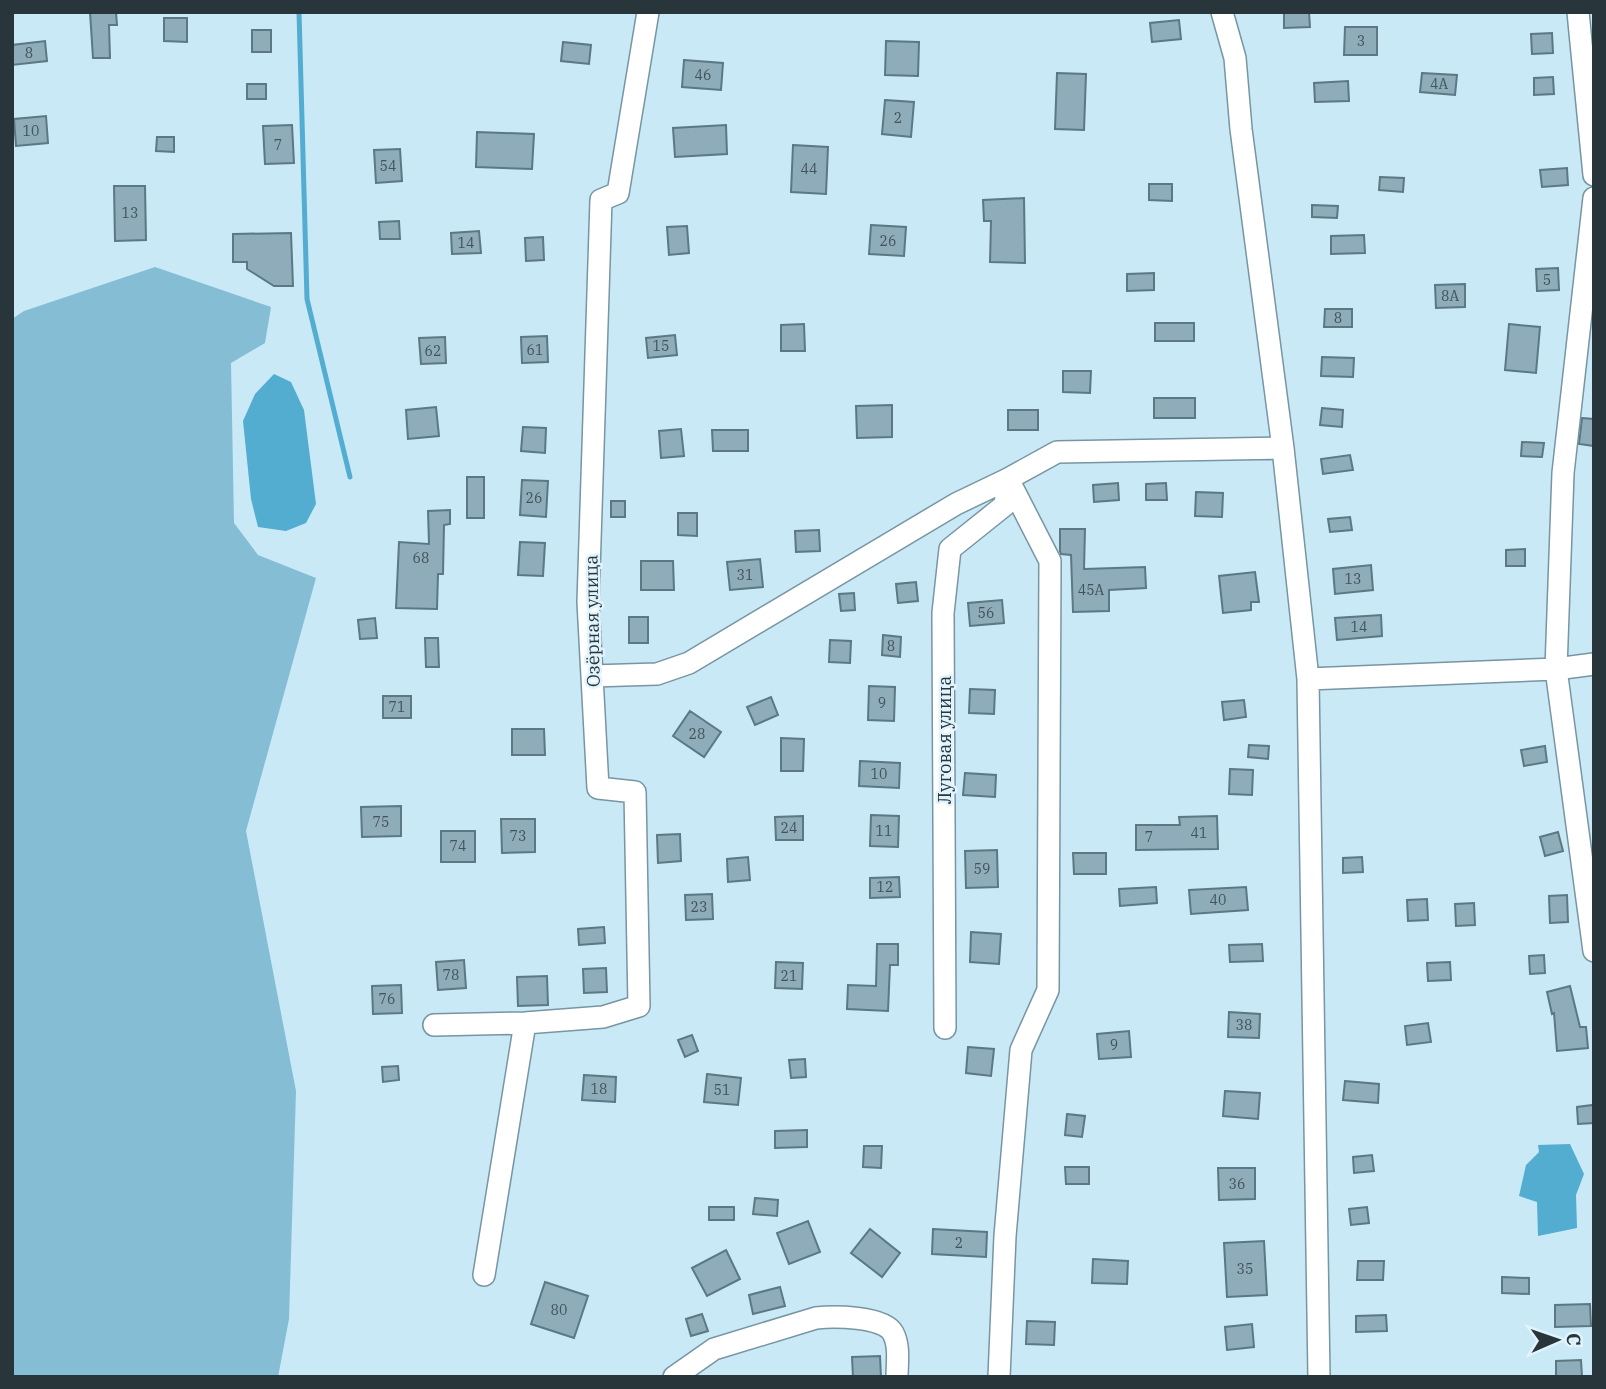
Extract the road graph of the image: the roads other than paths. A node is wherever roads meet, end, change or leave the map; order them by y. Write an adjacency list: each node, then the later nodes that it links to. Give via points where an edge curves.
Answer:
1 (648, 12): 10 (street, Озёрная улица, via 618,194 601,200 588,601)
2 (1222, 12): 6 (street, via 1235,58)
3 (1578, 12): 4 (street)
4 (1594, 175)
5 (1594, 198): 9 (street, via 1563,473)
6 (1283, 448): 7 (street, via 1057,452); 11 (street)
7 (1008, 479): 10 (street, via 956,504 690,663 657,674); 15 (street, Луговая улица, via 1005,505 950,549 943,613); 19 (street, via 1049,561 1048,990 1021,1050)
8 (1594, 664): 9 (street)
9 (1556, 669): 11 (street); 12 (street)
10 (592, 677): 13 (street, Озёрная улица, via 598,788 635,792 639,1006 603,1017)
11 (1308, 679): 20 (street)
12 (1594, 951)
13 (525, 1023): 14 (street, Озёрная улица); 16 (street)
14 (434, 1025)
15 (945, 1028)
16 (484, 1275)
17 (674, 1377): 18 (street, via 714,1349 831,1316 877,1322 892,1330 898,1345)
18 (897, 1377)
19 (999, 1377)
20 (1319, 1377)

